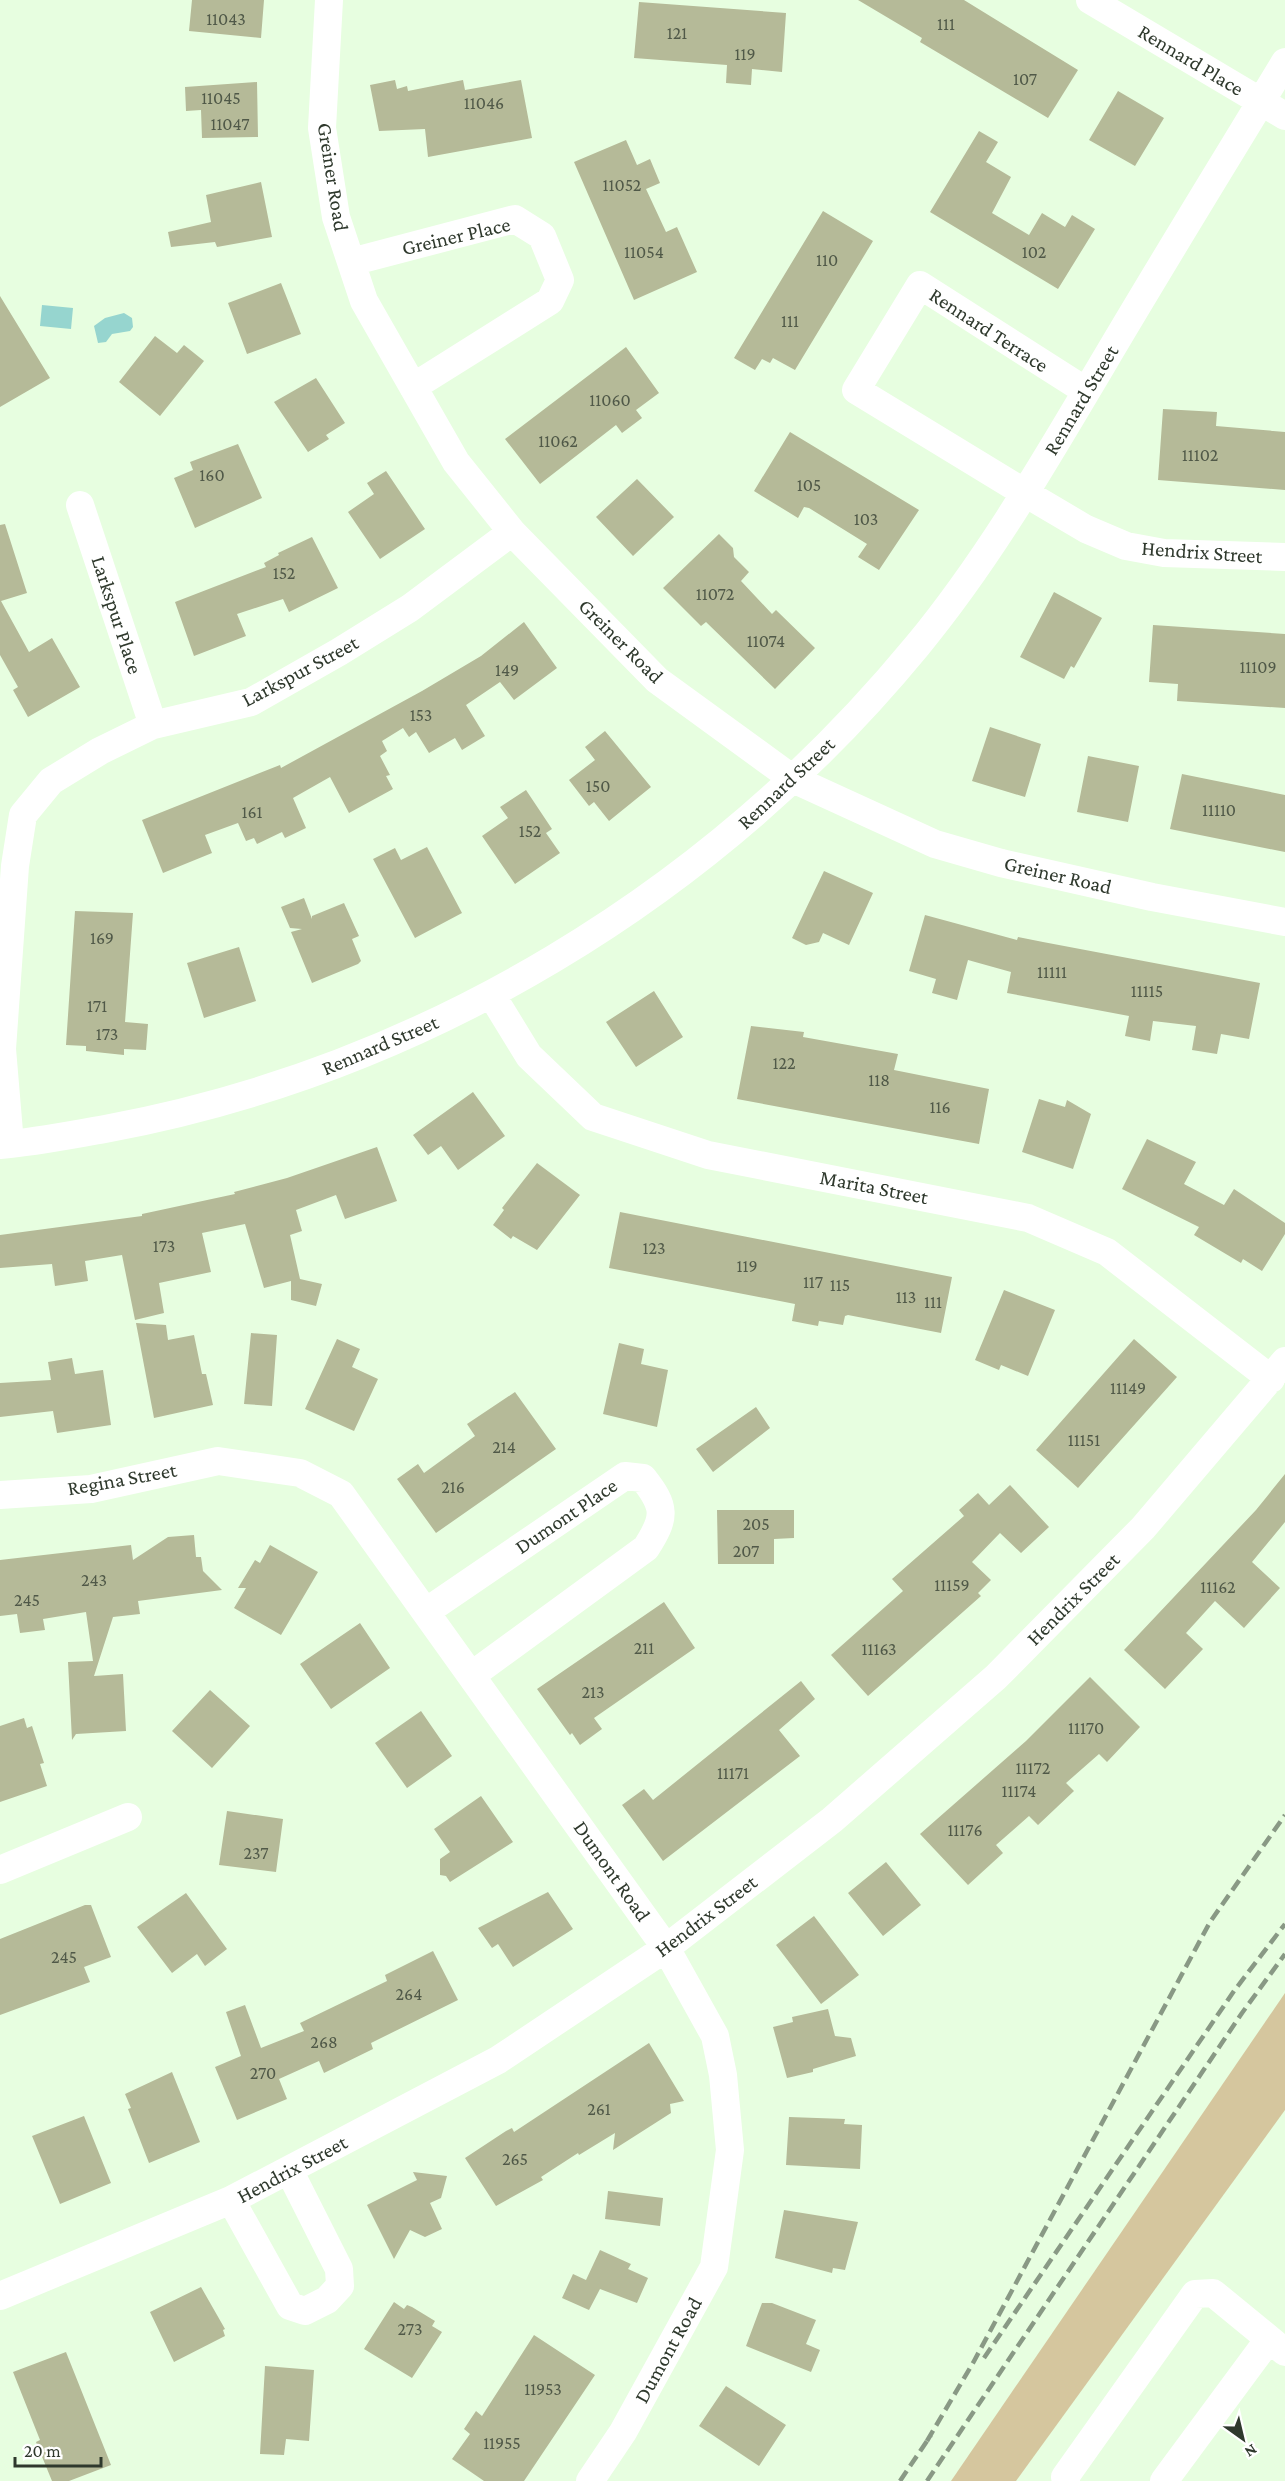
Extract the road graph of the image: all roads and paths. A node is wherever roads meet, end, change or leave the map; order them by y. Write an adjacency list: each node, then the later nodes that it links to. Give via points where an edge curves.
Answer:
1 (329, 0): 6 (street, Greiner Road, via 322,128 336,217)
2 (1090, 0): 4 (street, Rennard Place)
3 (1285, 62): 4 (street, Rennard Street)
4 (1261, 102): 5 (street, Rennard Place); 8 (street, Rennard Street)
5 (1285, 116)
6 (351, 262): 7 (street, Greiner Road, via 364,301); 7 (street, Greiner Place, via 515,219 542,236 560,280 550,301)
7 (413, 387): 11 (street, Greiner Road, via 456,462)
8 (1086, 391): 9 (street, Rennard Street); 9 (street, Rennard Terrace, via 920,285 856,390)
9 (1025, 494): 12 (street, Hendrix Street, via 1086,529 1126,546 1164,553); 14 (street, Rennard Street, via 919,644 845,728)
10 (80, 505): 13 (street, Larkspur Place)
11 (512, 532): 13 (street, Larkspur Street, via 410,608 251,702); 14 (street, Greiner Road, via 657,680)
12 (1285, 557)
13 (153, 726): 17 (street, Larkspur Street, via 100,751 51,781 23,815 15,866 2,1049)
14 (793, 779): 15 (street, Greiner Road, via 855,810 946,847 1001,863); 16 (street, Rennard Street, via 724,840 644,901 573,948)
15 (1285, 922)
16 (491, 994): 17 (street, Rennard Street, via 376,1049 296,1080 162,1118); 18 (street, Marita Street, via 529,1056 593,1117 708,1155 1028,1218 1107,1252)
17 (5, 1145)
18 (1278, 1370): 25 (street, Hendrix Street, via 1143,1528 996,1677 832,1820)
19 (208, 1463): 20 (street, Regina Street, via 91,1489); 21 (street, Dumont Road, via 218,1461 300,1473 341,1494)
20 (0, 1495)
21 (427, 1611): 22 (street, Dumont Road); 22 (street, Dumont Place, via 626,1476 643,1478 660,1499 660,1525 646,1548)
22 (472, 1676): 25 (street, Dumont Road)
23 (128, 1817): 24 (street)
24 (0, 1870)
25 (666, 1948): 26 (street, Hendrix Street, via 498,2060); 30 (street, Dumont Road, via 714,2036 723,2076 730,2150 714,2267 623,2432)
26 (289, 2170): 27 (street, Hendrix Street); 27 (street, via 339,2269 340,2286 327,2300 305,2311 290,2306)
27 (231, 2200): 28 (street, Hendrix Street)
28 (0, 2296)
29 (1277, 2345): 31 (street, via 1213,2293 1195,2294 1065,2477); 32 (street)
30 (590, 2481)
31 (1066, 2481)
32 (1164, 2481)

